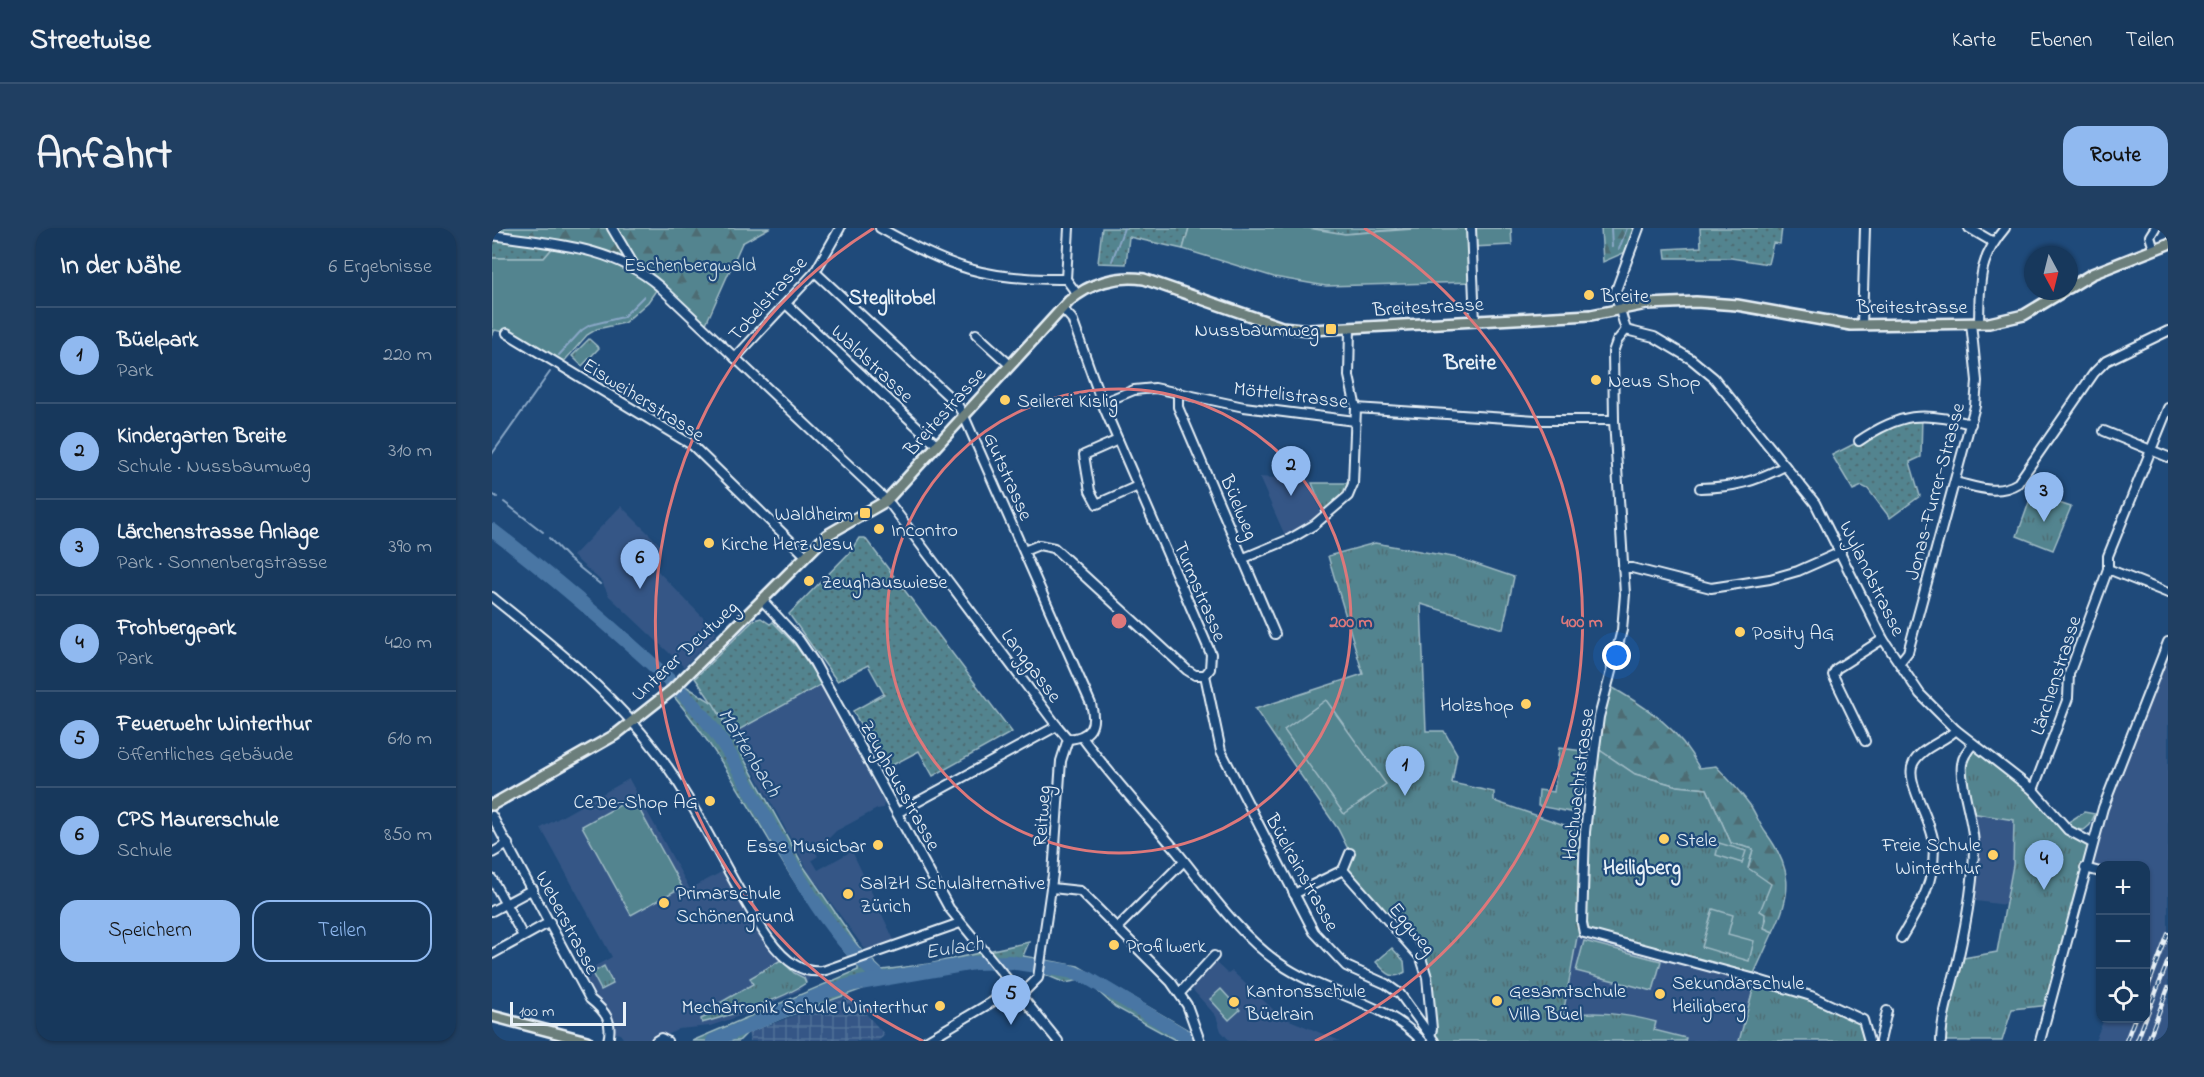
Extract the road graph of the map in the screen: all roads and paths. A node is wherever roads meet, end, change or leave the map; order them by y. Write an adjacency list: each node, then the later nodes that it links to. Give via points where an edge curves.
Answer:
1 (612, 228): 15 (street)
2 (840, 228): 16 (street, Tobelstrasse)
3 (880, 228): 17 (street, via 969,271 1009,278)
4 (1069, 228): 17 (street)
5 (1471, 228): 24 (street)
6 (1639, 228): 23 (street, via 1617,281)
7 (1865, 228): 26 (street)
8 (1969, 228): 12 (street)
9 (2005, 228): 12 (street, Jonas-Furrer-Strasse)
10 (2155, 228): 14 (street, via 2150,236)
11 (492, 235): 15 (street, via 585,248)
12 (1993, 242): 25 (street, Jonas-Furrer-Strasse, via 1980,275)
13 (2168, 244): 14 (main road)
14 (2154, 249): 18 (main road)
15 (636, 268): 32 (street, Langgasse)
16 (815, 272): 21 (street, Tobelstrasse); 38 (street, Gutstrasse, via 957,404)
17 (1066, 279): 19 (street)
18 (2078, 283)
19 (1077, 294): 22 (main road, Breitestrasse); 27 (main road, Breitestrasse, via 1091,285 1122,278 1144,279 1282,327)
20 (2048, 300): 25 (main road, Breitestrasse, via 2017,318)
21 (786, 304): 32 (street, Tobelstrasse); 45 (street, Waldstrasse)
22 (1062, 308): 33 (main road, Breitestrasse); 35 (street, Turmstrasse, via 1072,319)
23 (1619, 309): 24 (main road, Breitestrasse, via 1591,315); 26 (main road, Breitestrasse, via 1647,304 1720,303); 28 (street)
24 (1475, 322): 27 (main road, Breitestrasse)
25 (1975, 323): 26 (main road, Breitestrasse); 41 (street, Jonas-Furrer-Strasse, via 1977,392)
26 (1862, 325)
27 (1350, 328): 36 (street, via 1349,376)
28 (1626, 330): 39 (street, Hochwachtstrasse, via 1613,352); 48 (street, Wylandstrasse, via 1654,337 1691,358 1714,378)
29 (2168, 331): 49 (street, via 2106,361 2018,483 1990,491)
30 (507, 333): 55 (street, Eisweiherstrasse, via 692,445)
31 (976, 334): 33 (street)
32 (735, 358): 52 (street, Langgasse)
33 (1010, 365): 38 (main road, Breitestrasse)
34 (1178, 393): 35 (street, Möttelistrasse, via 1146,387); 40 (street, Möttelistrasse, via 1254,409); 56 (street, Büelweg, via 1178,407)
35 (1102, 404): 43 (street, Turmstrasse)
36 (1356, 408): 39 (street, Möttelistrasse, via 1536,420); 40 (street, Möttelistrasse)
37 (2168, 408): 46 (street, Lärchenstrasse)
38 (964, 416): 45 (main road, Breitestrasse); 53 (street, Gutstrasse)
39 (1614, 420): 57 (street, Hochwachtstrasse)
40 (1355, 421): 56 (street, via 1353,484 1348,496 1314,525)
41 (1971, 424): 44 (street, via 1930,415 1900,419 1883,424); 49 (street, Jonas-Furrer-Strasse)
42 (2104, 431): 46 (street)
43 (1118, 440): 50 (street, Turmstrasse); 50 (street, via 1084,455 1090,491 1097,504)
44 (1858, 441)
45 (937, 445): 52 (main road, Breitestrasse)
46 (2151, 451): 47 (street); 58 (street, Lärchenstrasse, via 2108,556)
47 (2168, 457)
48 (1785, 466): 51 (street, via 1753,482); 54 (street, Wylandstrasse, via 1815,503)
49 (1955, 482): 65 (street, Jonas-Furrer-Strasse, via 1908,652)
50 (1138, 486): 66 (street, Turmstrasse, via 1211,654 1210,669)
51 (1700, 488)
52 (886, 501): 55 (main road, Unterer Deutweg, via 835,529); 68 (street, Langgasse)
53 (1024, 551): 66 (street, via 1039,545 1054,548 1187,670); 70 (street, Gutstrasse, via 1092,704 1095,723)
54 (1842, 552): 57 (street, via 1798,572 1711,588); 63 (street, Wylandstrasse)
55 (806, 556): 61 (main road, Unterer Deutweg)
56 (1244, 558): 62 (street, Büelweg)
57 (1623, 568): 112 (street, Hochwachtstrasse, via 1622,630 1599,717 1585,832 1584,933 1811,996 1863,1020)
58 (2108, 569): 59 (street); 74 (street, Lärchenstrasse, via 2069,674 2068,698)
59 (2168, 593)
60 (492, 597): 67 (street, via 546,641)
61 (762, 600): 67 (main road, Unterer Deutweg, via 684,679); 76 (street, Zeughausstrasse, via 814,662)
62 (1275, 634)
63 (1883, 639): 65 (street, Wylandstrasse); 72 (street, via 1836,669 1833,675)
64 (2168, 642): 78 (street)
65 (1900, 662): 69 (street, Wylandstrasse, via 1920,694)
66 (1205, 675): 89 (street, Büelrainstrasse, via 1221,751)
67 (632, 723): 75 (main road, Unterer Deutweg); 93 (street, via 663,760 755,917 794,964 815,972)
68 (1057, 726): 71 (street, Langgasse); 76 (street)
69 (1956, 730): 73 (street, Wylandstrasse); 96 (street, via 1916,758 1911,767 1911,778 1929,823 1933,857 1923,901)
70 (1082, 737): 71 (street); 82 (street)
71 (1068, 739): 87 (street, Reitweg, via 1061,761)
72 (1865, 741)
73 (1972, 744): 74 (street, Wylandstrasse); 114 (street, via 1961,768 1972,823 1972,871)
74 (2033, 790): 78 (street, Wylandstrasse, via 2068,830)
75 (492, 805)
76 (897, 813): 93 (street, Zeughausstrasse)
77 (492, 816): 79 (street, Weberstrasse)
78 (2092, 843): 83 (street)
79 (508, 844): 80 (street); 88 (street, Weberstrasse)
80 (492, 853)
81 (1350, 853): 84 (street)
82 (1184, 861): 94 (street); 111 (street, via 1258,947 1280,964 1327,990 1391,1015)
83 (2085, 867): 85 (street); 115 (street)
84 (1343, 870): 89 (street); 104 (street, Eggweg, via 1421,958 1426,969)
85 (2096, 871)
86 (492, 879): 90 (street)
87 (1052, 888): 94 (street, via 1080,891); 99 (street, Reitweg, via 1039,972 1035,983)
88 (533, 889): 90 (street); 92 (street, Weberstrasse)
89 (1294, 894): 104 (street, Büelrainstrasse, via 1314,932 1334,955 1356,972 1401,994)
90 (506, 903): 91 (street); 95 (street)
91 (492, 911)
92 (550, 922): 95 (street); 106 (street, Weberstrasse, via 590,999 611,1024)
93 (960, 923): 99 (street, Zeughausstrasse)
94 (1117, 928): 100 (street)
95 (524, 936): 97 (street)
96 (1901, 938)
97 (492, 954)
98 (1214, 956): 100 (street)
99 (1017, 992): 109 (street); 110 (street, Zeughausstrasse)
100 (1180, 993): 103 (street)
101 (1887, 1011): 113 (street)
102 (492, 1016): 105 (main road)
103 (1199, 1038)
104 (1432, 1039)
105 (587, 1041)
106 (608, 1041)
107 (656, 1041): 108 (street)
108 (667, 1041)
109 (926, 1041)
110 (1058, 1041)
111 (1422, 1041)
112 (1869, 1041)
113 (1880, 1041)
114 (1941, 1041)
115 (2040, 1041)

